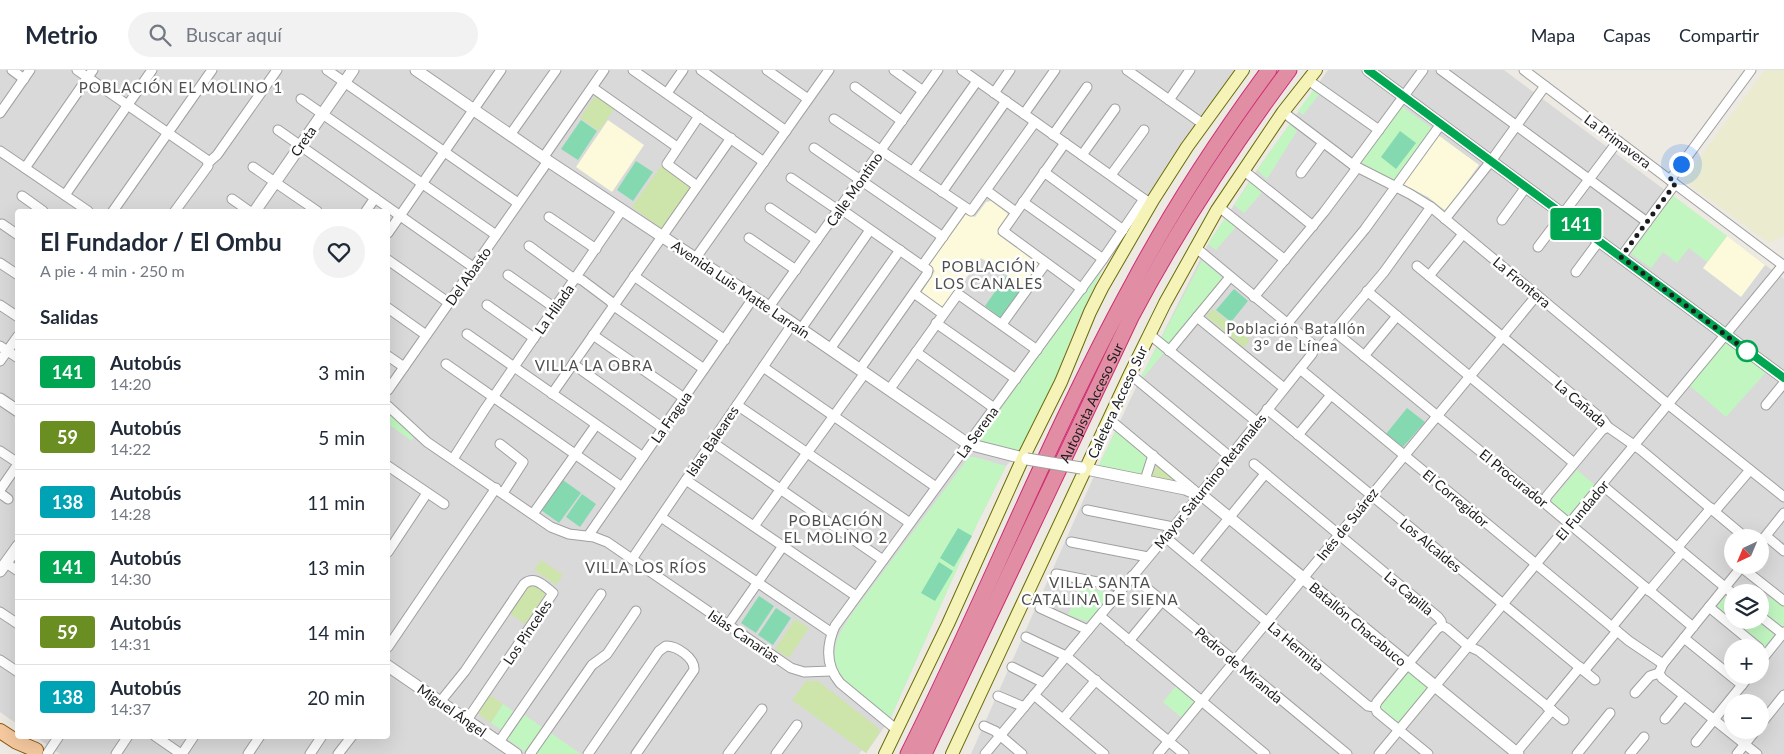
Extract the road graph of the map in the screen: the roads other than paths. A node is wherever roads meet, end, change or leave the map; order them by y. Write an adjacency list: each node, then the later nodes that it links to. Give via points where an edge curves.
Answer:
1 (12, 70): 37 (street)
2 (30, 70): 37 (street)
3 (77, 70): 34 (street)
4 (152, 70): 52 (street)
5 (212, 70): 70 (street)
6 (327, 70): 39 (street)
7 (353, 70): 39 (street, Creta)
8 (416, 70): 55 (street, Avenida Luis Matte Larraín)
9 (556, 70): 72 (street)
10 (604, 70): 43 (street, Del Abasto)
11 (634, 70): 45 (street)
12 (683, 70): 45 (street)
13 (701, 70): 69 (street)
14 (767, 70): 49 (street)
15 (829, 70): 49 (street)
16 (894, 70): 44 (street)
17 (938, 70): 44 (street, Calle Montino)
18 (1010, 70): 46 (street)
19 (1055, 70): 58 (street)
20 (1127, 70): 36 (street)
21 (1145, 70): 36 (street)
22 (1190, 70): 50 (street)
23 (1243, 70): 63 (main road)
24 (1270, 70): 418 (highway, Autopista Acceso Sur, via 1220,138 1183,196 1115,316)
25 (1288, 70): 419 (highway, Autopista Acceso Sur, via 1200,196 1131,317)
26 (1368, 70): 47 (street)
27 (1423, 70): 47 (street)
28 (1441, 70): 65 (street)
29 (1524, 70): 40 (street, La Primavera)
30 (1751, 70): 100 (street)
31 (272, 71): 87 (street, via 217,155)
32 (499, 71): 55 (street)
33 (964, 71): 38 (street)
34 (90, 74): 52 (street); 90 (street)
35 (1312, 75): 56 (main road, Caletera Acceso Sur); 68 (street)
36 (1139, 78): 50 (street)
37 (24, 79): 53 (street)
38 (977, 81): 46 (street); 92 (street)
39 (344, 82): 57 (street, Creta); 82 (street)
40 (1545, 86): 65 (street); 74 (street, La Primavera)
41 (855, 87): 61 (street)
42 (1087, 87): 71 (street)
43 (593, 88): 78 (street); 84 (street, Del Abasto)
44 (923, 91): 61 (street, Calle Montino)
45 (667, 93): 59 (street)
46 (994, 93): 51 (street)
47 (1403, 96): 64 (street); 68 (street)
48 (301, 99): 57 (street)
49 (808, 100): 69 (street)
50 (1169, 100): 63 (street)
51 (1006, 101): 58 (street); 106 (street)
52 (128, 105): 70 (street); 107 (street)
53 (1, 109)
54 (1115, 109): 83 (street)
55 (474, 110): 72 (street, Avenida Luis Matte Larraín); 82 (street)
56 (1283, 112): 76 (street, La Frontera); 91 (main road, Caletera Acceso Sur)
57 (322, 114): 77 (street, Creta); 101 (street)
58 (1024, 114): 62 (street)
59 (699, 116): 73 (street); 78 (street)
60 (834, 119): 80 (street)
61 (902, 121): 80 (street, Calle Montino)
62 (1035, 122): 71 (street); 105 (street)
63 (1203, 124): 111 (main road)
64 (1441, 124): 85 (street); 103 (street)
65 (1516, 126): 85 (street); 97 (street)
66 (278, 130): 77 (street)
67 (1144, 130): 95 (street)
68 (1379, 130): 89 (street)
69 (786, 131): 86 (street)
70 (168, 133): 87 (street); 119 (street)
71 (1053, 134): 75 (street)
72 (510, 135): 84 (street, Avenida Luis Matte Larraín)
73 (731, 138): 86 (street); 102 (street)
74 (1618, 141): 97 (street); 100 (street, La Primavera)
75 (1065, 143): 83 (street); 93 (street)
76 (1323, 143): 89 (street, La Frontera); 94 (street)
77 (300, 146): 99 (street, Creta); 109 (street)
78 (677, 147): 102 (street, via 666,164)
79 (814, 148): 98 (street)
80 (881, 150): 92 (street); 98 (street, Calle Montino)
81 (0, 151): 90 (street)
82 (445, 152): 101 (street); 113 (street)
83 (1082, 155): 95 (street)
84 (545, 159): 113 (street, Del Abasto); 127 (street, Avenida Luis Matte Larraín)
85 (1491, 161): 104 (street); 132 (street)
86 (764, 162): 154 (street)
87 (208, 163): 120 (street)
88 (253, 167): 99 (street)
89 (1355, 167): 103 (street, La Frontera); 136 (street)
90 (25, 168): 107 (street)
91 (1243, 170): 114 (main road, Caletera Acceso Sur); 136 (street)
92 (913, 171): 106 (street)
93 (1044, 172): 112 (street); 139 (street)
94 (1301, 172)
95 (1111, 175): 111 (street)
96 (791, 178): 125 (street)
97 (1589, 179): 129 (street); 134 (street)
98 (860, 180): 125 (street, Calle Montino); 144 (street)
99 (275, 182): 122 (street, Creta); 123 (street)
100 (1672, 182): 134 (street); 161 (street, La Primavera)
101 (422, 184): 130 (street); 142 (street)
102 (697, 186): 143 (street)
103 (1394, 186): 115 (street, La Frontera); 191 (street, via 1352,245)
104 (1526, 187): 129 (street); 133 (street)
105 (987, 191): 126 (street); 128 (street)
106 (942, 192): 126 (street)
107 (65, 195): 118 (street)
108 (22, 196): 117 (street)
109 (375, 198): 124 (street); 130 (street)
110 (232, 199): 121 (street)
111 (1147, 201): 139 (street, La Serena); 260 (main road, via 1090,312)
112 (1023, 202): 128 (street); 155 (street)
113 (518, 203): 142 (street, Del Abasto)
114 (1220, 207): 150 (main road, Caletera Acceso Sur); 156 (street)
115 (1431, 207): 132 (street, La Frontera); 173 (street, Mayor Saturnino Retamales)
116 (770, 208): 146 (street)
117 (40, 209)
118 (85, 209)
119 (115, 209)
120 (177, 209)
121 (246, 209)
122 (256, 209)
123 (314, 209)
124 (367, 209)
125 (839, 209): 138 (street); 146 (street, Calle Montino)
126 (968, 209): 144 (street)
127 (622, 210): 143 (street, Avenida Luis Matte Larraín); 151 (street, La Hilada)
128 (1016, 212): 159 (street, via 1004,231)
129 (1562, 214): 147 (street); 149 (street)
130 (400, 216): 137 (street); 162 (street)
131 (549, 217): 151 (street)
132 (1445, 219): 141 (street, La Frontera)
133 (1502, 220)
134 (1647, 222): 153 (street)
135 (2, 224): 140 (street)
136 (1313, 226): 156 (street)
137 (390, 230)
138 (870, 230): 152 (street); 192 (street, Islas Baleares)
139 (1123, 230): 155 (street, La Serena)
140 (15, 233)
141 (1463, 234): 169 (street); 175 (street, La Frontera)
142 (496, 235): 162 (street, Del Abasto)
143 (661, 236): 154 (street, Avenida Luis Matte Larraín); 168 (street)
144 (943, 236): 163 (street)
145 (749, 238): 164 (street)
146 (817, 240): 164 (street, Calle Montino)
147 (1599, 241): 153 (street); 165 (street)
148 (529, 246): 171 (street)
149 (1538, 247)
150 (1195, 248): 170 (street); 195 (main road, Caletera Acceso Sur)
151 (596, 249): 171 (street, La Hilada)
152 (900, 250): 163 (street); 204 (street)
153 (1621, 257): 198 (street)
154 (695, 259): 176 (street, Avenida Luis Matte Larraín)
155 (1103, 260): 172 (street, La Serena)
156 (1285, 260): 177 (street)
157 (390, 261): 178 (street)
158 (0, 263): 166 (street)
159 (1046, 263): 172 (street); 190 (street)
160 (1417, 266): 169 (street, La Cañada)
161 (1784, 266): 198 (street, El Fundador)
162 (473, 267): 178 (street, Del Abasto)
163 (925, 269): 174 (street)
164 (796, 270): 182 (street, Calle Montino)
165 (1576, 272)
166 (15, 273)
167 (508, 275): 183 (street)
168 (634, 276): 181 (street); 202 (street)
169 (1429, 276): 199 (street, La Cañada)
170 (1230, 277): 177 (street); 188 (street)
171 (576, 278): 181 (street); 183 (street, La Hilada)
172 (1082, 289): 206 (street, La Serena)
173 (1367, 291): 187 (street); 193 (street, Mayor Saturnino Retamales)
174 (914, 293): 185 (street); 220 (street)
175 (1537, 295): 199 (street, Inés de Suárez); 234 (street, La Frontera)
176 (754, 297): 182 (street, Avenida Luis Matte Larraín); 202 (street, La Fragua)
177 (1254, 297): 191 (street)
178 (448, 303): 196 (street, Del Abasto)
179 (0, 305): 186 (street)
180 (487, 305): 200 (street)
181 (614, 305): 197 (street); 218 (street)
182 (769, 307): 192 (street, Avenida Luis Matte Larraín)
183 (555, 308): 200 (street, La Hilada)
184 (390, 309): 196 (street)
185 (943, 314): 189 (street); 190 (street, via 958,294)
186 (15, 315)
187 (1397, 316): 210 (street); 223 (street)
188 (1197, 317): 207 (street); 226 (street)
189 (936, 323): 208 (street); 224 (street)
190 (1002, 324): 206 (street)
191 (1287, 324): 205 (street)
192 (797, 326): 204 (street, Avenida Luis Matte Larraín); 217 (street, Islas Baleares)
193 (1334, 331): 205 (street, Mayor Saturnino Retamales, via 1321,347); 210 (street, El Procurador)
194 (467, 334): 216 (street)
195 (1149, 334): 207 (street); 221 (main road, Caletera Acceso Sur)
196 (426, 335): 215 (street, Del Abasto)
197 (593, 335): 214 (street); 231 (street)
198 (1726, 335): 222 (street); 234 (street, El Fundador)
199 (1502, 336): 223 (street, Inés de Suárez); 245 (street, La Cañada)
200 (534, 338): 216 (street, La Hilada)
201 (15, 339): 203 (street)
202 (725, 340): 218 (street, La Fragua)
203 (4, 349): 209 (street); 212 (street)
204 (830, 349): 220 (street, Avenida Luis Matte Larraín)
205 (1314, 349): 219 (street, Mayor Saturnino Retamales)
206 (1037, 350): 224 (street, La Serena)
207 (1169, 350): 243 (street)
208 (916, 352): 227 (street); 237 (street)
209 (15, 356)
210 (1364, 356): 241 (street, El Procurador)
211 (390, 357): 215 (street)
212 (0, 361)
213 (446, 364): 230 (street)
214 (573, 364): 228 (street); 246 (street)
215 (404, 367): 225 (street, Del Abasto)
216 (514, 367): 228 (street); 230 (street, La Hilada)
217 (762, 368): 233 (street, Islas Baleares); 240 (street)
218 (704, 369): 231 (street, La Fragua)
219 (1300, 369): 226 (street, Mayor Saturnino Retamales); 229 (street, El Corregidor)
220 (863, 371): 227 (street, Avenida Luis Matte Larraín); 240 (street)
221 (1130, 374): 242 (main road, Caletera Acceso Sur); 257 (street)
222 (1783, 375): 235 (street)
223 (1470, 376): 241 (street, Inés de Suárez); 262 (street)
224 (1016, 379): 237 (street, La Serena)
225 (390, 387)
226 (1284, 388): 239 (street, Mayor Saturnino Retamales)
227 (889, 390): 250 (street, Avenida Luis Matte Larraín)
228 (552, 394): 244 (street)
229 (1331, 395): 247 (street); 256 (street, El Corregidor)
230 (493, 397): 254 (street); 259 (street, La Hilada)
231 (684, 398): 246 (street, La Fragua)
232 (0, 399): 238 (street)
233 (737, 405): 248 (street, Islas Baleares); 253 (street)
234 (1669, 405): 251 (street, El Fundador); 267 (street, La Frontera)
235 (1766, 406)
236 (390, 408): 259 (street, Islas Canarias, via 419,436)
237 (994, 408): 250 (street, La Serena)
238 (15, 409)
239 (1267, 409): 243 (street, Mayor Saturnino Retamales); 247 (street, Los Alcaldes)
240 (834, 416): 253 (street); 273 (street)
241 (1437, 416): 256 (street, Inés de Suárez); 282 (street, El Procurador, via 1537,498)
242 (1109, 419): 255 (street, Batallón Chacabuco); 266 (main road, Caletera Acceso Sur)
243 (1257, 422): 257 (street, Mayor Saturnino Retamales)
244 (596, 425): 254 (street); 258 (street)
245 (1608, 427): 251 (street, La Cañada); 262 (street)
246 (664, 428): 258 (street, La Fragua)
247 (1298, 435): 279 (street, Los Alcaldes)
248 (712, 442): 269 (street, Islas Baleares); 274 (street)
249 (500, 444): 275 (street, via 523,463)
250 (968, 444): 260 (street, Avenida Luis Matte Larraín); 273 (street, La Serena)
251 (1634, 447): 271 (street, El Fundador); 285 (street, La Cañada)
252 (0, 451): 261 (street)
253 (808, 453): 274 (street); 290 (street)
254 (575, 454): 272 (street); 286 (street)
255 (1153, 455): 270 (street); 278 (street, Batallón Chacabuco)
256 (1404, 455): 279 (street, Inés de Suárez); 310 (street, El Corregidor)
257 (1229, 456): 278 (street, Mayor Saturnino Retamales)
258 (643, 457): 272 (street, La Fragua)
259 (453, 459): 275 (street, Islas Canarias)
260 (1025, 459): 266 (street, Avenida Luis Matte Larraín, bridge); 386 (main road)
261 (15, 462)
262 (1574, 463): 282 (street)
263 (1254, 464): 268 (street, La Capilla)
264 (390, 467): 277 (street)
265 (15, 469): 276 (street)
266 (1084, 469): 270 (street, Batallón Chacabuco); 420 (main road, Caletera Acceso Sur)
267 (1750, 470): 280 (street, La Frontera); 285 (street)
268 (1265, 474): 289 (street); 296 (street, La Capilla)
269 (686, 480): 288 (street, Islas Baleares); 292 (street)
270 (1145, 480): 278 (street, Batallón Chacabuco)
271 (1602, 485): 291 (street, El Fundador); 304 (street)
272 (622, 487): 297 (street, La Fragua)
273 (936, 487): 290 (street, La Serena)
274 (781, 490): 292 (street); 308 (street)
275 (500, 491): 286 (street, Islas Canarias); 347 (street)
276 (0, 492): 281 (street)
277 (428, 493): 283 (street); 302 (street)
278 (1199, 494): 289 (street, Batallón Chacabuco); 293 (street, Mayor Saturnino Retamales)
279 (1371, 495): 296 (street, Inés de Suárez); 327 (street, Los Alcaldes)
280 (1784, 497)
281 (8, 499)
282 (1545, 501): 291 (street, El Procurador)
283 (444, 504)
284 (1087, 510): 293 (street)
285 (1713, 510): 294 (street, La Cañada); 304 (street)
286 (532, 514): 297 (street, Islas Canarias, via 563,532)
287 (1784, 514): 295 (street)
288 (660, 517): 307 (street, Islas Baleares); 317 (street)
289 (1230, 517): 309 (street); 316 (street, Batallón Chacabuco)
290 (910, 523): 308 (street, La Serena)
291 (1570, 524): 310 (street, El Fundador); 322 (street, El Procurador)
292 (754, 526): 301 (street)
293 (1173, 527): 298 (street, Mayor Saturnino Retamales)
294 (1735, 529)
295 (1769, 533)
296 (1339, 535): 316 (street, Inés de Suárez); 337 (street, La Capilla, via 1438,616)
297 (588, 536): 307 (street, Islas Canarias, via 604,540)
298 (1165, 537): 306 (street, Mayor Saturnino Retamales); 309 (street, La Hermita)
299 (1071, 542): 306 (street)
300 (1769, 543): 305 (street)
301 (783, 546): 317 (street); 324 (street)
302 (390, 549)
303 (15, 550): 311 (street)
304 (1680, 550): 319 (street); 322 (street)
305 (1784, 551)
306 (1148, 556): 315 (street, Mayor Saturnino Retamales)
307 (632, 559): 336 (street, Islas Canarias)
308 (883, 560): 324 (street, La Serena)
309 (1194, 561): 334 (street, La Hermita)
310 (1536, 565): 327 (street, El Fundador); 339 (street, El Corregidor)
311 (3, 567)
312 (1056, 574): 320 (street)
313 (1736, 574): 318 (street)
314 (1752, 574): 326 (street)
315 (1132, 576): 320 (street, Mayor Saturnino Retamales); 325 (street, Pedro de Miranda)
316 (1303, 578): 334 (street, Inés de Suárez); 353 (street, Batallón Chacabuco)
317 (757, 582): 336 (street); 341 (street)
318 (1727, 584)
319 (1724, 586)
320 (1123, 587): 332 (street, Mayor Saturnino Retamales)
321 (1724, 588): 328 (street)
322 (1647, 589): 338 (street, El Procurador); 339 (street)
323 (600, 594): 402 (street)
324 (856, 596): 341 (street, La Serena)
325 (1162, 601): 346 (street); 352 (street, Pedro de Miranda)
326 (1784, 601)
327 (1503, 604): 349 (street, El Fundador); 357 (street, Los Alcaldes)
328 (1709, 607): 338 (street); 345 (street)
329 (1040, 608): 340 (street)
330 (0, 612): 333 (street)
331 (636, 612): 412 (street, via 607,654 592,665)
332 (1100, 616): 340 (street, Mayor Saturnino Retamales); 346 (street)
333 (15, 622)
334 (1267, 622): 352 (street, Inés de Suárez); 373 (street, La Hermita, via 1368,706)
335 (1769, 623): 342 (street)
336 (728, 625): 359 (street, Islas Canarias, via 795,670)
337 (1442, 626): 349 (street, La Capilla); 353 (street)
338 (1693, 627): 344 (street)
339 (1614, 629): 356 (street, El Corregidor); 357 (street)
340 (1088, 630): 350 (street, Mayor Saturnino Retamales)
341 (832, 633): 359 (street, La Serena, via 828,651)
342 (1784, 634): 348 (street)
343 (1026, 637): 350 (street)
344 (1684, 638): 356 (street); 363 (street)
345 (1748, 639)
346 (1129, 641): 371 (street)
347 (390, 645)
348 (1769, 645)
349 (1468, 646): 364 (street, El Fundador); 374 (street, La Capilla, via 1479,651)
350 (1066, 656): 360 (street); 362 (street, Mayor Saturnino Retamales)
351 (0, 660): 358 (street)
352 (1235, 661): 371 (street, Inés de Suárez); 427 (street, Pedro de Miranda)
353 (1408, 664): 364 (street, Batallón Chacabuco); 373 (street)
354 (390, 667): 370 (street, Miguel Ángel)
355 (1012, 667): 362 (street)
356 (1661, 668): 365 (street); 368 (street, El Corregidor, via 1662,678)
357 (1582, 669): 361 (street, Los Alcaldes); 374 (street)
358 (15, 670)
359 (831, 671): 386 (street, via 840,683)
360 (1096, 680): 378 (street); 401 (street)
361 (1595, 680)
362 (1044, 683): 366 (street, Mayor Saturnino Retamales)
363 (1742, 685): 383 (street)
364 (1435, 686): 387 (street, El Fundador); 430 (street, Batallón Chacabuco)
365 (1635, 693)
366 (1034, 695): 372 (street, Mayor Saturnino Retamales); 378 (street)
367 (998, 696): 372 (street)
368 (1684, 696): 379 (street); 383 (street, El Corregidor)
369 (1784, 696): 377 (street)
370 (440, 702): 381 (street, Miguel Ángel); 381 (street, Los Pinceles, via 524,584 538,581 553,593)
371 (1201, 702): 401 (street, Inés de Suárez); 426 (street)
372 (1024, 707): 390 (street, Mayor Saturnino Retamales)
373 (1375, 708): 387 (street, La Hermita)
374 (1550, 708): 382 (street, La Capilla); 430 (street)
375 (762, 709): 415 (street)
376 (1610, 713): 431 (street)
377 (1769, 715)
378 (1063, 719): 423 (street)
379 (1665, 719)
380 (0, 720): 389 (main road)
381 (468, 720): 402 (street, Miguel Ángel)
382 (1564, 720)
383 (1714, 720): 403 (street); 404 (street, El Corregidor)
384 (798, 725): 416 (street)
385 (984, 726): 390 (street)
386 (897, 730): 417 (main road)
387 (1399, 730): 428 (street, El Fundador); 429 (street, La Hermita)
388 (0, 731): 405 (main road)
389 (15, 731)
390 (1001, 736): 421 (street, Mayor Saturnino Retamales); 422 (street)
391 (1644, 737): 432 (street)
392 (25, 739): 405 (main road)
393 (56, 739): 405 (street)
394 (126, 739): 406 (street)
395 (159, 739): 407 (street)
396 (192, 739): 407 (street)
397 (258, 739): 408 (street)
398 (320, 739): 409 (street)
399 (350, 739): 410 (street)
400 (1749, 739): 404 (street)
401 (1169, 741): 424 (street, Inés de Suárez); 425 (street)
402 (499, 742): 411 (street, Miguel Ángel)
403 (1696, 742)
404 (1745, 744): 433 (street); 434 (street, El Corregidor)
405 (41, 753)
406 (116, 754)
407 (181, 754)
408 (248, 754)
409 (310, 754)
410 (338, 754)
411 (516, 754)
412 (530, 754)
413 (588, 754): 414 (street, via 659,651 666,646 674,647 692,660 694,670)
414 (636, 754)
415 (728, 754)
416 (776, 754)
417 (885, 754)
418 (908, 754)
419 (924, 754)
420 (952, 754)
421 (986, 754)
422 (1022, 754)
423 (1104, 754)
424 (1158, 754)
425 (1184, 754)
426 (1265, 754)
427 (1347, 754)
428 (1379, 754)
429 (1428, 754)
430 (1516, 754)
431 (1577, 754)
432 (1630, 754)
433 (1737, 754)
434 (1757, 754)

